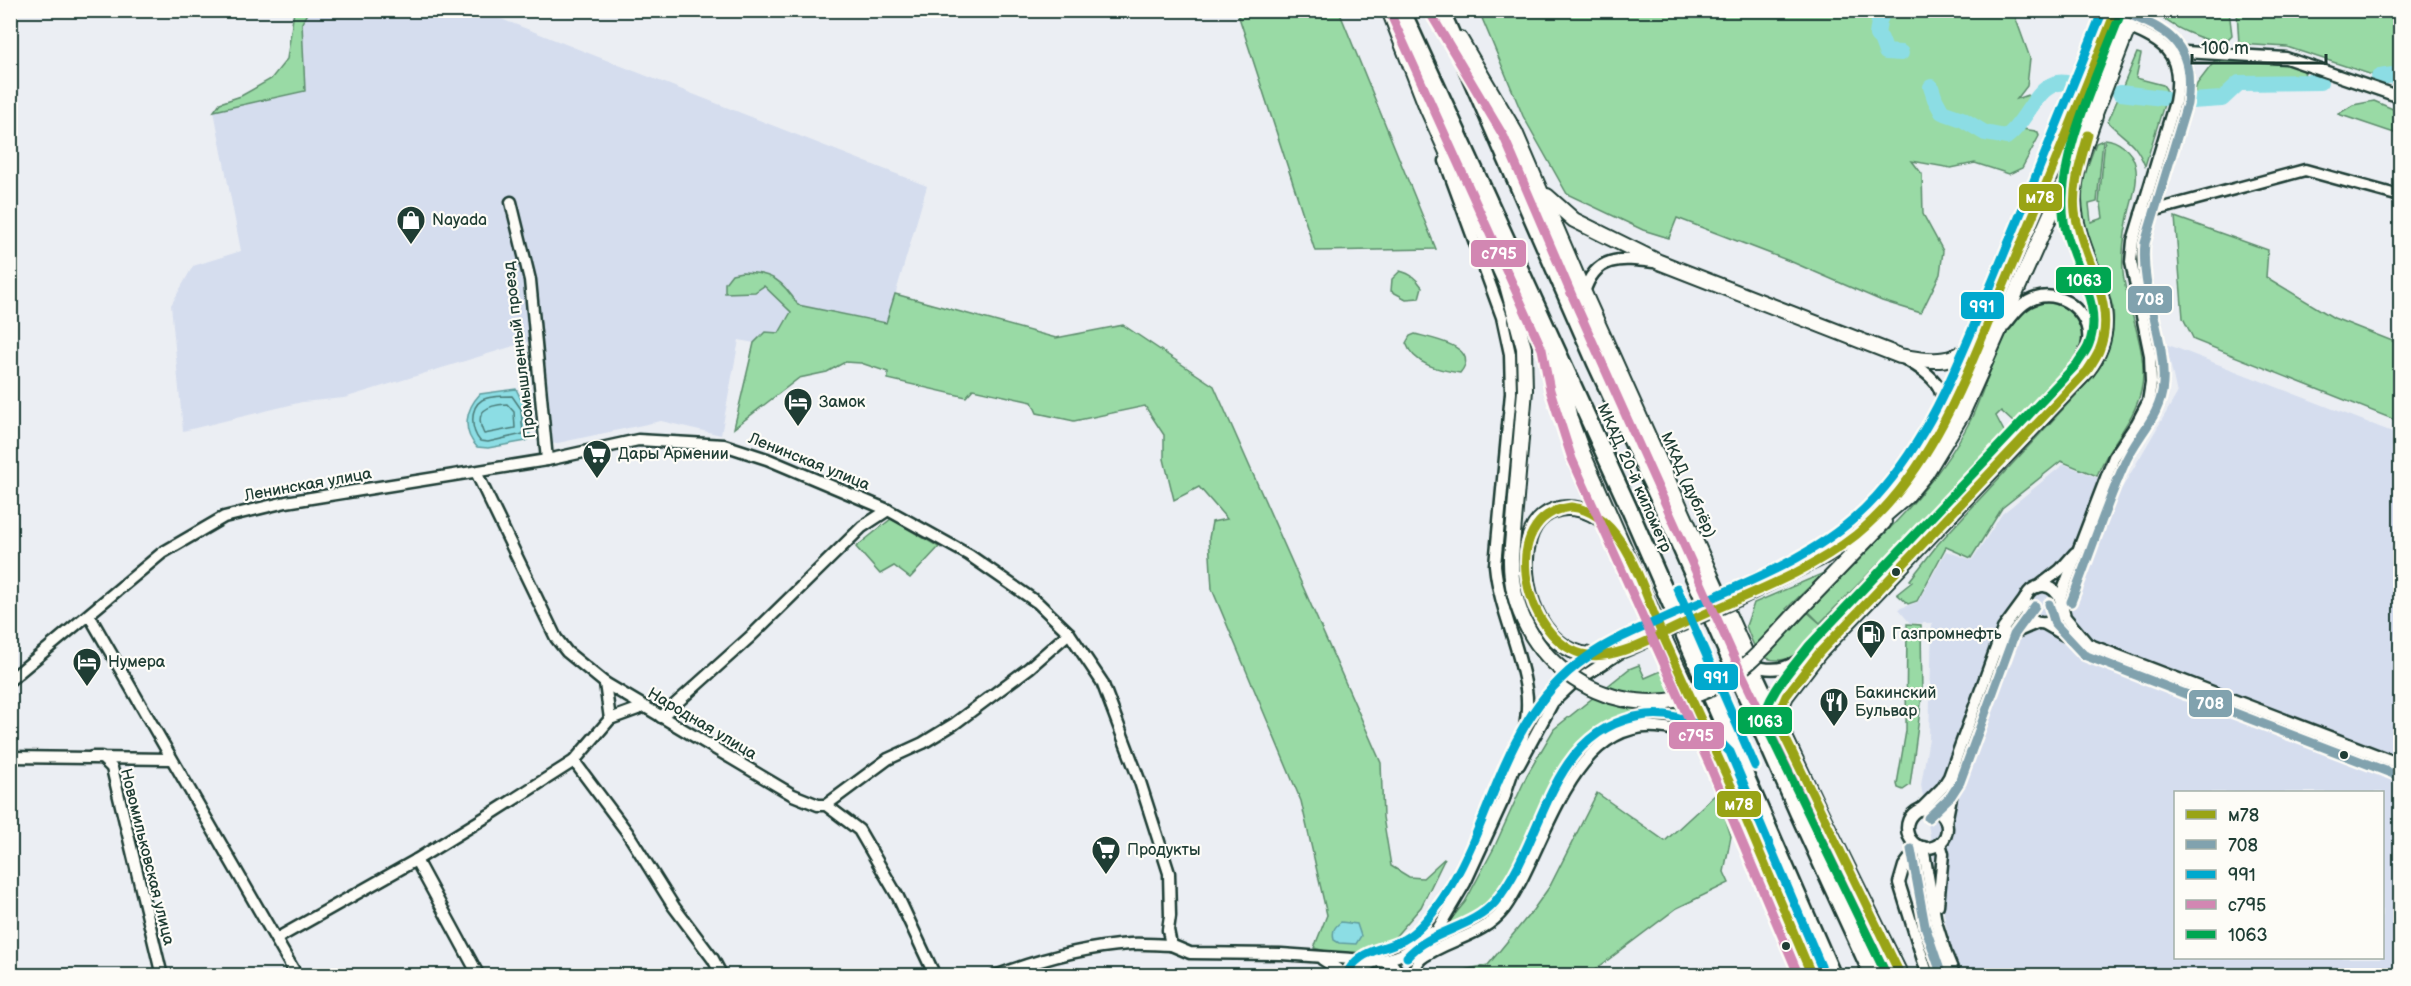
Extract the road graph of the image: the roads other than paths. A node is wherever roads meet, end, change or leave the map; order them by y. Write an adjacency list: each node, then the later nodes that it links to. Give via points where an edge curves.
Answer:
1 (1389, 10): 9 (main road)
2 (1402, 10): 19 (highway, МКАД, 20-й километр)
3 (1442, 10): 11 (main road, МКАД (дублёр), via 1515,132); 77 (highway, МКАД, 20-й километр, via 1595,362)
4 (2135, 10): 6 (main road)
5 (2115, 16): 6 (street); 17 (main road)
6 (2128, 28): 7 (street); 10 (main road)
7 (2168, 51): 8 (street, via 2286,58); 14 (street, via 2178,69 2179,82)
8 (2400, 97)
9 (1426, 108): 24 (main road, bridge, via 1508,285 1524,348 1525,390 1511,558 1517,604 1523,621 1546,656 1574,679 1608,696 1631,701 1674,700 1712,688 1750,661); 50 (street, via 1502,317 1510,354 1511,393 1497,590 1522,671 1527,707)
10 (2095, 116): 18 (main road); 43 (main road, via 2076,176 2074,199 2076,220 2104,303 2105,334 2099,353 1820,653 1786,696)
11 (1542, 190): 15 (main road, via 1574,220); 16 (main road, МКАД (дублёр))
12 (2400, 196): 14 (street, via 2305,170)
13 (511, 202): 22 (street, Промышленный проезд, via 530,280)
14 (2141, 214): 28 (street, via 2131,262 2150,355 2148,402 2114,457)
15 (1659, 262): 16 (street, via 1614,260 1591,274); 20 (main road)
16 (1584, 293): 37 (main road, МКАД (дублёр))
17 (1990, 316): 20 (main road, via 1976,340 1951,360 1922,361); 21 (main road)
18 (1995, 337): 24 (main road, via 1962,414 1941,451); 37 (street, via 2022,304 2038,297 2054,297 2069,302 2080,312 2087,325 2088,340 2082,358 2066,379 1812,650 1784,668)
19 (1554, 345): 27 (main road, via 1570,419); 65 (highway, МКАД, 20-й километр)
20 (1900, 356): 21 (street, via 1929,375 1938,386 1944,399)
21 (1938, 435): 26 (main road, via 1911,475)
22 (548, 460): 23 (street, Ленинская улица); 25 (street, Ленинская улица, via 638,440 724,445)
23 (476, 472): 32 (street, Ленинская улица, via 286,502 224,517 162,553); 39 (street, Народная улица, via 556,638)
24 (1906, 497): 26 (main road)
25 (888, 510): 34 (street, Ленинская улица, via 969,555 1038,603); 41 (street, via 862,527 750,637)
26 (1856, 534): 36 (main road, bridge, via 1801,569)
27 (1624, 547): 36 (main road, via 1591,512 1569,507 1545,516 1533,528 1526,567 1542,623 1563,647 1591,655); 47 (main road)
28 (2079, 548): 29 (street); 31 (street)
29 (2038, 587): 30 (street); 31 (street, via 2054,590)
30 (2025, 599): 33 (street, via 2025,612); 52 (street, via 2003,629 1949,777)
31 (2061, 599): 33 (street, via 2056,618); 35 (street, via 2066,617)
32 (88, 615): 38 (street, Ленинская улица); 46 (street)
33 (2041, 623): 35 (street); 53 (street, via 2019,629 2004,642 1953,779)
34 (1069, 633): 51 (street, via 954,724 888,759); 60 (street, Ленинская улица, via 1102,682 1140,782 1169,873)
35 (2089, 644): 49 (street)
36 (1627, 649): 50 (street, via 1587,673 1553,702)
37 (1751, 665): 43 (main road, МКАД (дублёр))
38 (10, 680)
39 (605, 684): 40 (street, Народная улица); 42 (street)
40 (643, 707): 41 (street, Народная улица); 42 (street)
41 (661, 717): 51 (street, Народная улица, via 793,795)
42 (610, 719): 48 (street)
43 (1776, 719): 78 (main road, МКАД (дублёр))
44 (10, 757): 45 (street)
45 (92, 757): 46 (street); 66 (street, Новомильковская улица, via 101,757 112,768)
46 (171, 759): 59 (street)
47 (1720, 759): 64 (street, via 1704,742 1672,728 1627,731 1607,741 1590,754 1572,778 1504,909 1491,924); 76 (main road)
48 (574, 761): 56 (street); 69 (street, via 627,832)
49 (2400, 764)
50 (1503, 801): 57 (street)
51 (826, 805): 70 (street, Народная улица, via 859,830 898,897)
52 (1920, 810): 53 (street, via 1935,810); 55 (street, via 1908,825 1911,839)
53 (1946, 822): 54 (street, via 1946,833)
54 (1940, 843): 55 (street); 58 (street, via 1943,854)
55 (1921, 846): 58 (street); 79 (street, via 1904,866 1899,883)
56 (416, 860): 59 (street); 68 (street)
57 (1448, 911): 63 (street, via 1414,947); 64 (street)
58 (1936, 922): 61 (street)
59 (276, 939): 67 (street)
60 (1171, 945): 62 (street, via 1190,953); 71 (street, via 1090,948)
61 (1946, 954): 80 (street); 81 (street)
62 (1316, 956): 63 (street); 72 (street)
63 (1381, 960): 73 (street, via 1369,963); 74 (street, via 1392,964)
64 (1419, 960): 75 (street)
65 (1830, 969)
66 (162, 975)
67 (297, 975)
68 (479, 975)
69 (722, 975)
70 (934, 975)
71 (995, 975)
72 (1348, 975)
73 (1359, 975)
74 (1401, 975)
75 (1410, 975)
76 (1812, 975)
77 (1873, 975)
78 (1901, 975)
79 (1928, 975)
80 (1955, 975)
81 (1963, 975)

